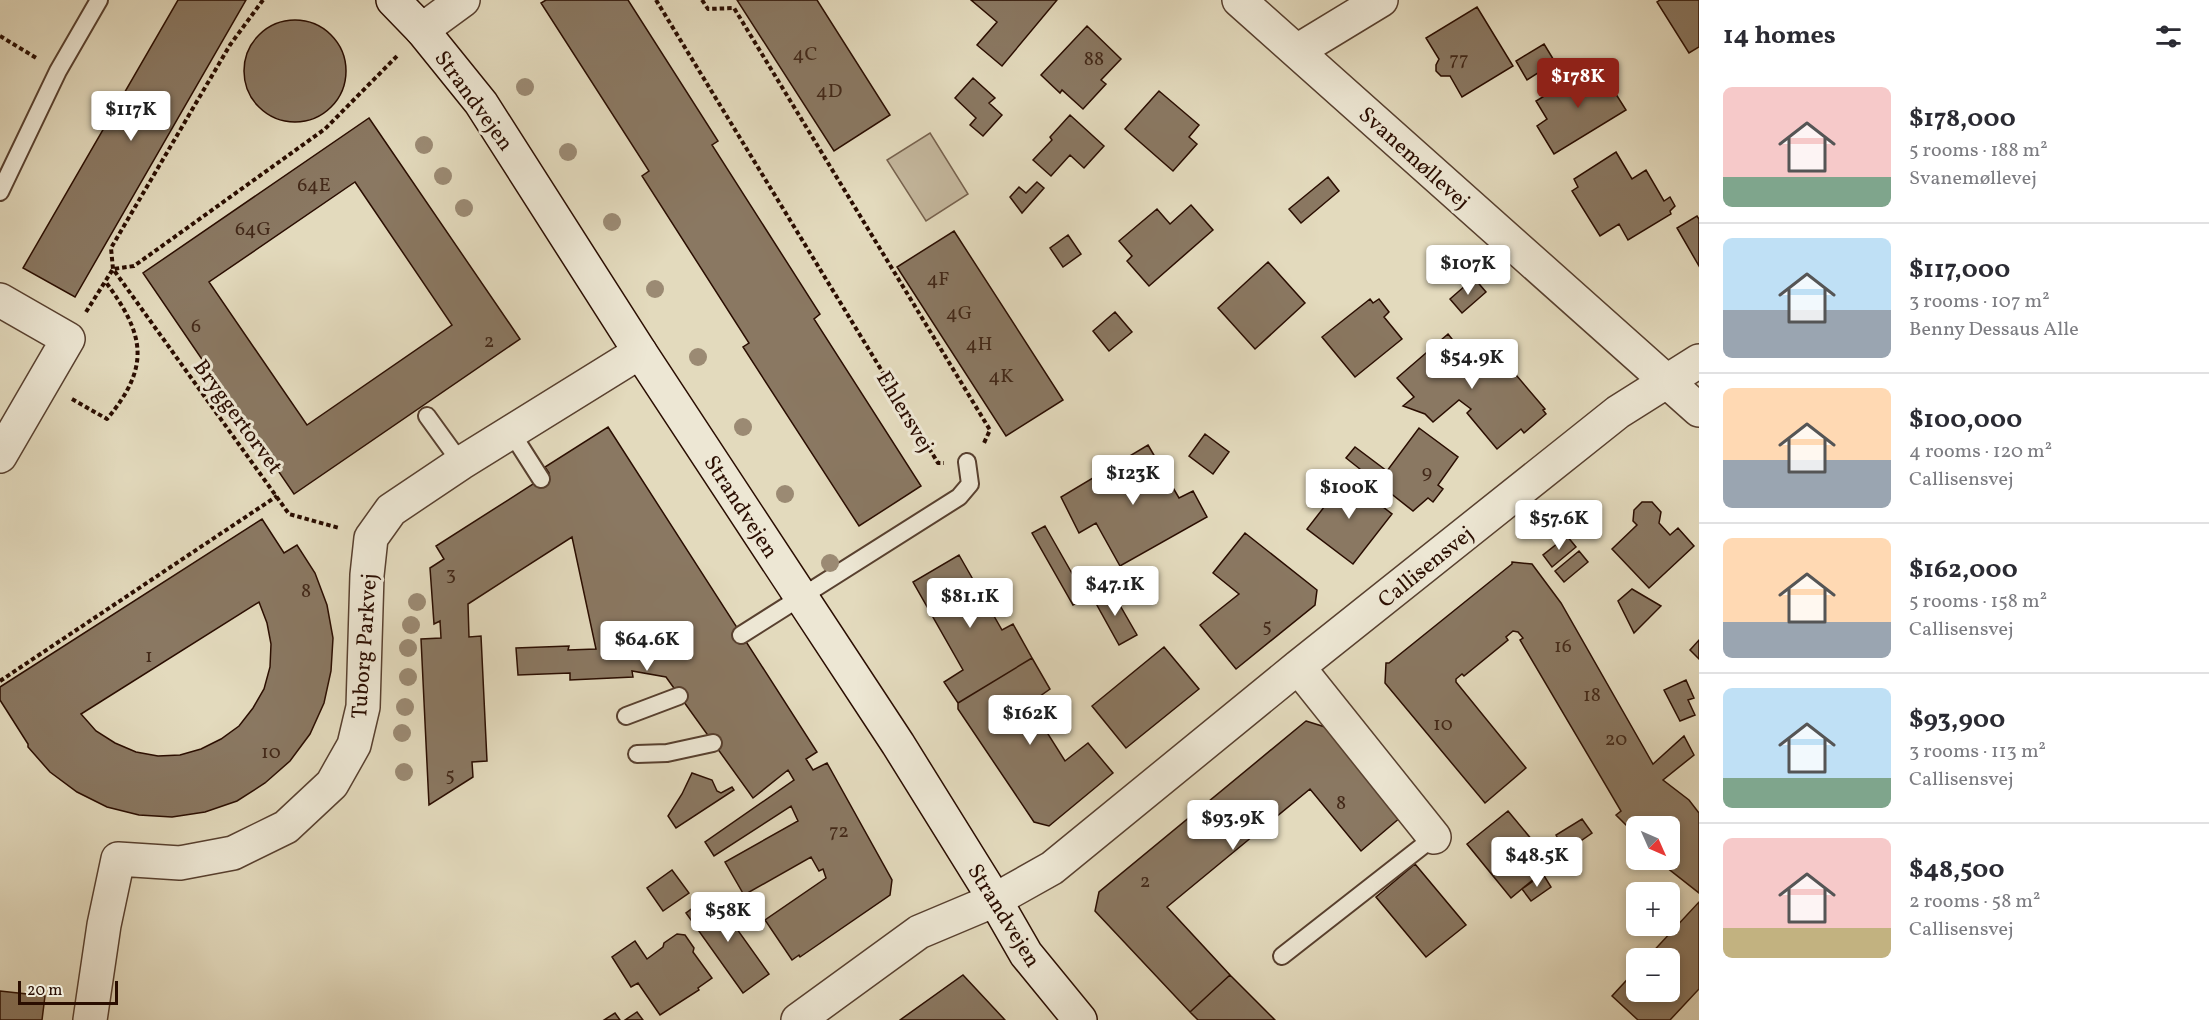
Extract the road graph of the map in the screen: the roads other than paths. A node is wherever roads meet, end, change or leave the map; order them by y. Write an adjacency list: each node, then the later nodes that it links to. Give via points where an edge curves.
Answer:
1 (99, 0): 8 (lane, via 58,71)
2 (393, 0): 6 (street, Strandvejen)
3 (464, 0): 6 (street)
4 (1239, 0): 7 (street, Svanemøllevej)
5 (1381, 0): 7 (street)
6 (422, 30): 10 (street, Strandvejen, via 481,103)
7 (1297, 51): 12 (street, Svanemøllevej)
8 (0, 192)
9 (0, 300): 16 (street, via 68,339)
10 (640, 352): 15 (street, Tuborg Parkvej); 20 (street, Strandvejen)
11 (1699, 361): 12 (street, Callisensvej)
12 (1667, 381): 13 (street, Svanemøllevej); 22 (street, Callisensvej, via 1618,412)
13 (1699, 410)
14 (427, 416): 18 (lane)
15 (511, 432): 18 (street, Tuborg Parkvej); 19 (lane)
16 (0, 456)
17 (967, 462): 20 (lane, via 970,484 958,497)
18 (461, 463): 30 (street, Tuborg Parkvej, via 391,510 371,538 363,707 354,745 332,784 286,827 233,853 180,862 118,859)
19 (541, 479)
20 (801, 596): 21 (lane); 28 (street, Strandvejen)
21 (741, 635)
22 (1298, 667): 27 (street); 28 (street, Callisensvej, via 1052,868)
23 (679, 696): 24 (lane)
24 (626, 716)
25 (712, 743): 26 (lane, via 666,753)
26 (637, 754)
27 (1434, 837): 29 (lane)
28 (995, 900): 31 (street, Callisensvej, via 919,932); 32 (street, Strandvejen, via 1026,954)
29 (1282, 956)
30 (90, 1020)
31 (798, 1020)
32 (1080, 1020)

